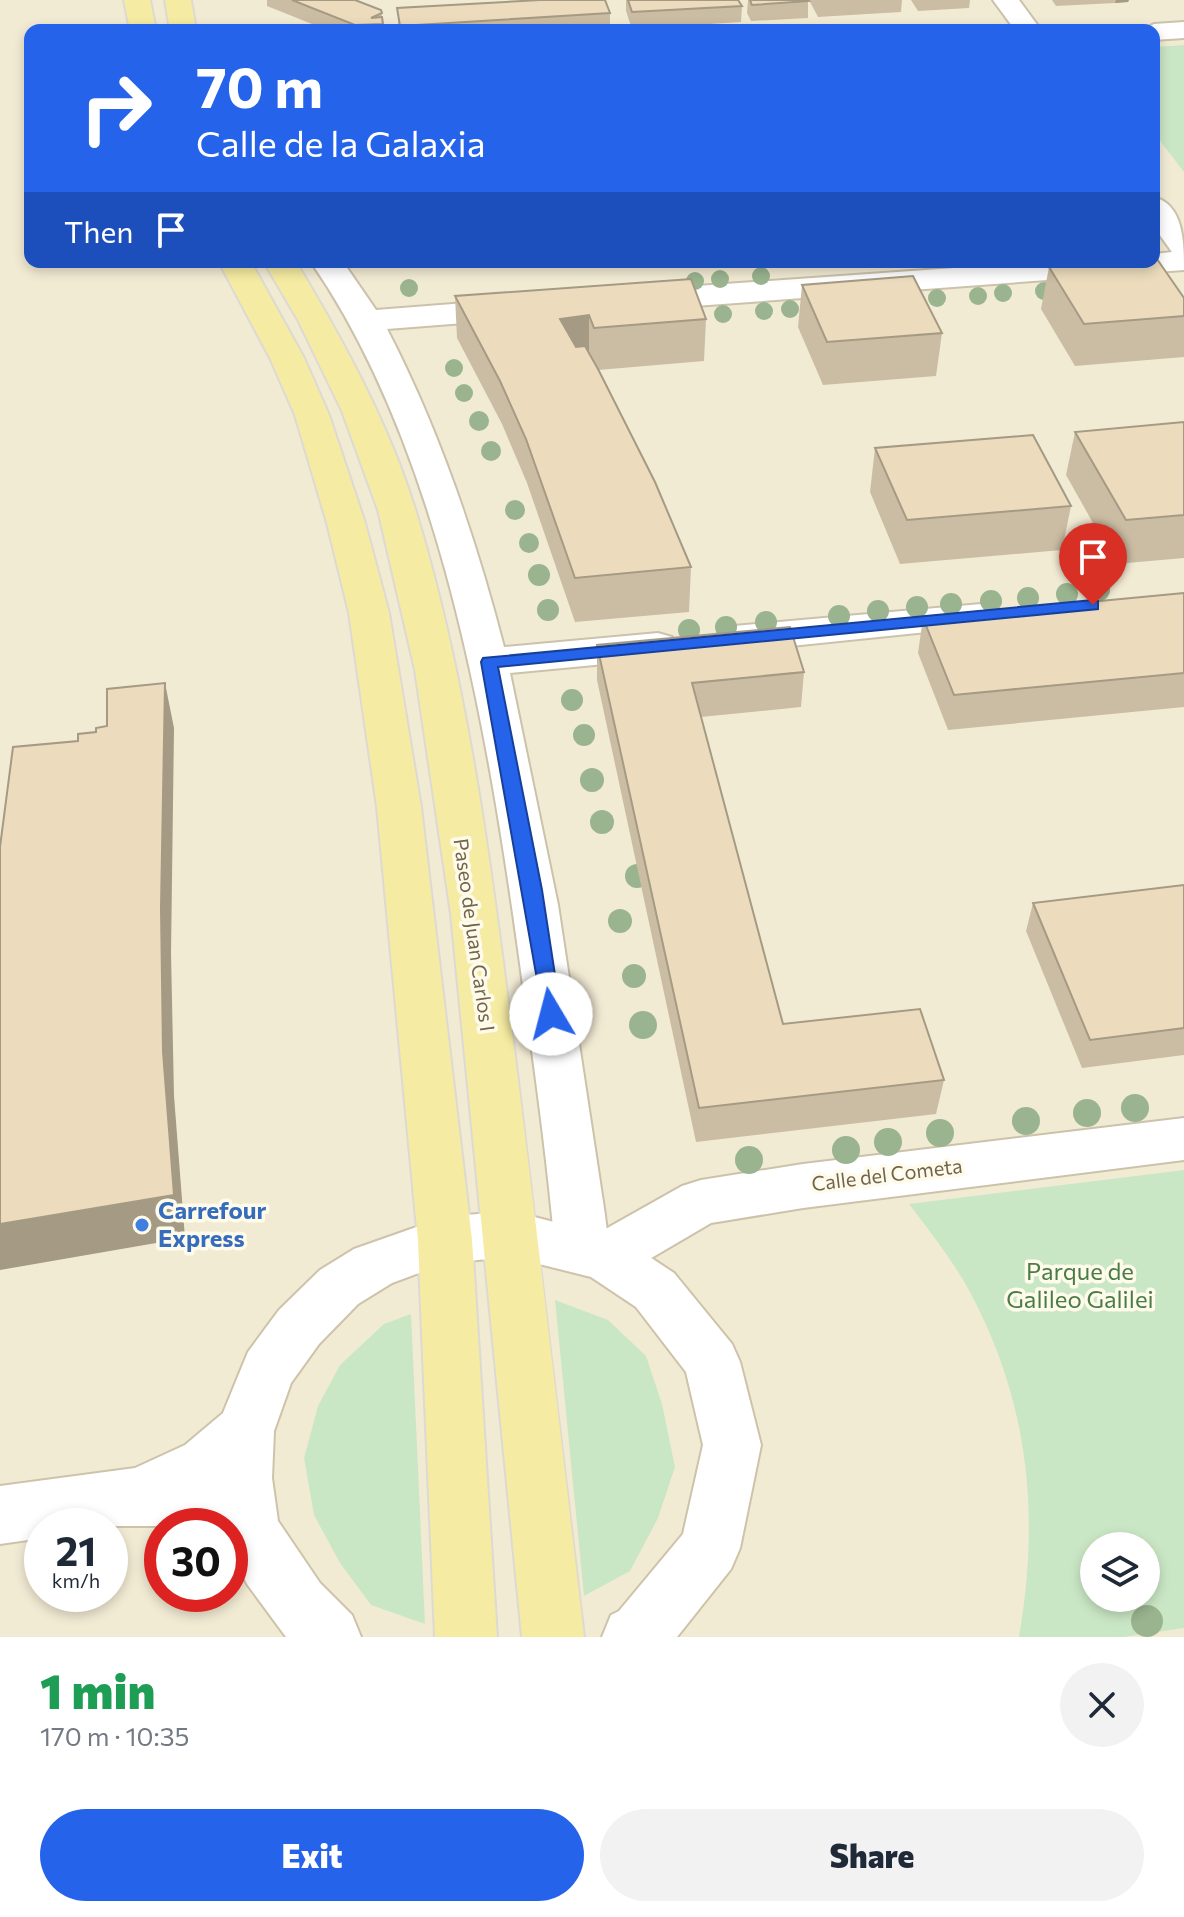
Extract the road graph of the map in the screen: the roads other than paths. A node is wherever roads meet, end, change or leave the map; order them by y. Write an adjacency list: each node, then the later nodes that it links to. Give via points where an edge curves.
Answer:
1 (137, 0): 4 (main road)
2 (178, 0): 5 (main road)
3 (1006, 0): 6 (street)
4 (142, 24)
5 (182, 24)
6 (1024, 24)
7 (1184, 30): 8 (street)
8 (1160, 32)
9 (1160, 214): 10 (street)
10 (1184, 247)
11 (1184, 261): 12 (street)
12 (1160, 263)
13 (238, 268): 24 (main road, via 312,415 369,613 399,807)
14 (284, 268): 23 (main road, Paseo de Juan Carlos I, via 359,411 397,510 435,670 474,914)
15 (331, 268): 19 (street)
16 (1087, 268): 17 (street)
17 (617, 302)
18 (538, 307): 19 (street)
19 (366, 321): 21 (street, via 436,485)
20 (1012, 613): 21 (street)
21 (489, 662): 25 (street, via 533,890 573,1160)
22 (1184, 1139): 25 (street, Calle del Cometa, via 701,1202)
23 (511, 1234): 24 (street); 25 (street); 33 (main road, Paseo de Juan Carlos I)
24 (445, 1240): 26 (street, via 373,1266 339,1287 299,1327 268,1370); 32 (main road)
25 (594, 1253): 30 (street, via 655,1290 712,1362 732,1445 710,1548)
26 (245, 1431): 27 (street, via 206,1465); 29 (street)
27 (139, 1496): 28 (street); 29 (street, via 208,1507)
28 (0, 1515)
29 (249, 1526): 31 (street, via 268,1563)
30 (640, 1636)
31 (330, 1637)
32 (466, 1637)
33 (553, 1637)

